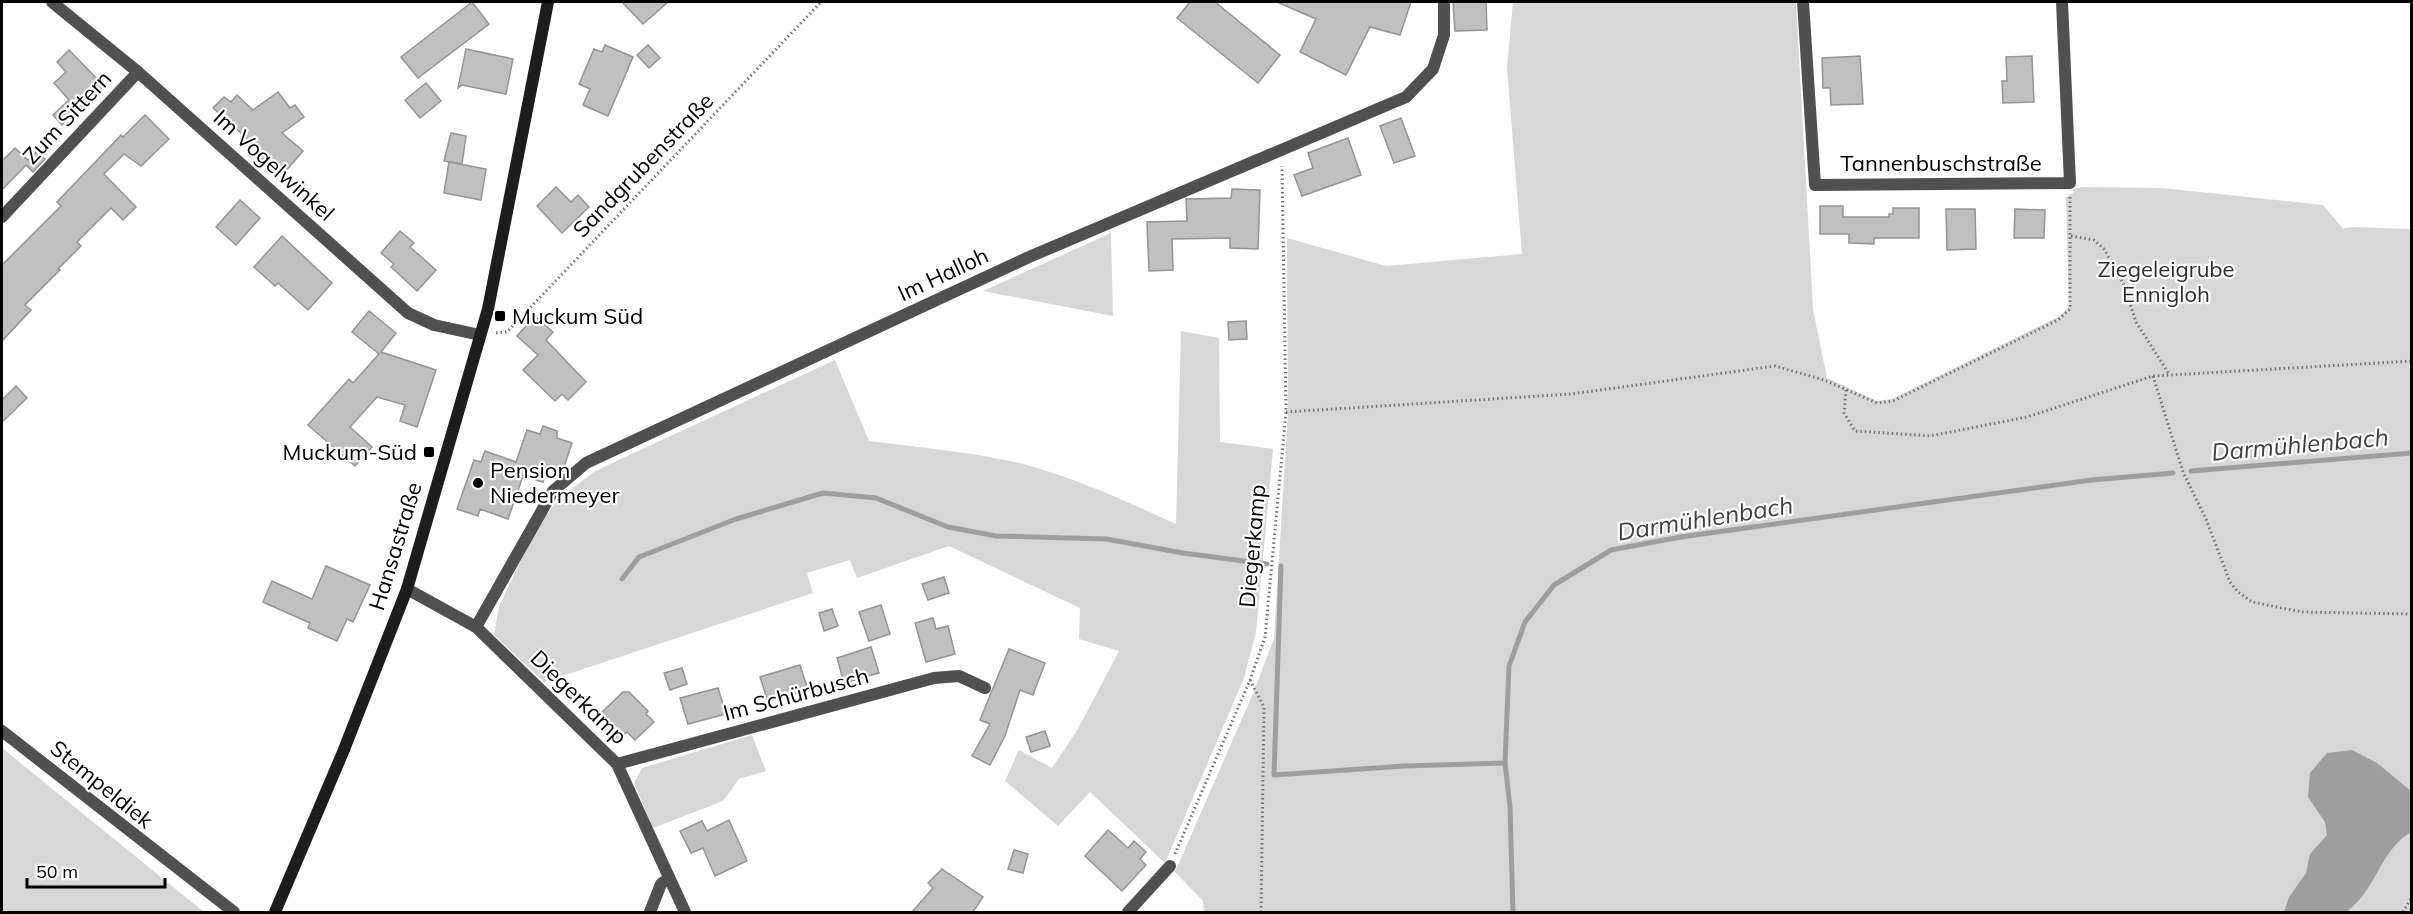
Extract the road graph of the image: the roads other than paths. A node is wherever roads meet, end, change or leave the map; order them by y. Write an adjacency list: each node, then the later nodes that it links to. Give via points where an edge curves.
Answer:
1 (51, 2): 6 (street, Im Vogelwinkel)
2 (548, 2): 8 (main road, Hansastraße)
3 (1444, 2): 10 (street, Im Halloh, via 1444,35 1433,69 1407,97 1029,257 586,463 553,491)
4 (1803, 2): 5 (street, Tannenbuschstraße, via 1815,185 2070,183)
5 (2062, 2)
6 (138, 72): 7 (street, Zum Sittern); 8 (street, Im Vogelwinkel, via 408,313 434,325)
7 (2, 217)
8 (480, 334): 9 (main road, Hansastraße)
9 (406, 589): 10 (street, Diegerkamp); 17 (main road, Hansastraße)
10 (476, 627): 13 (street, Diegerkamp)
11 (985, 688): 13 (street, Im Schürbusch, via 958,676 934,678)
12 (2, 731): 16 (street, Stempeldiek)
13 (617, 764): 15 (street, Diegerkamp)
14 (1170, 866): 20 (street)
15 (669, 878): 18 (street, via 661,884); 19 (street, Diegerkamp)
16 (234, 912)
17 (275, 912)
18 (650, 912)
19 (685, 912)
20 (1128, 912)

